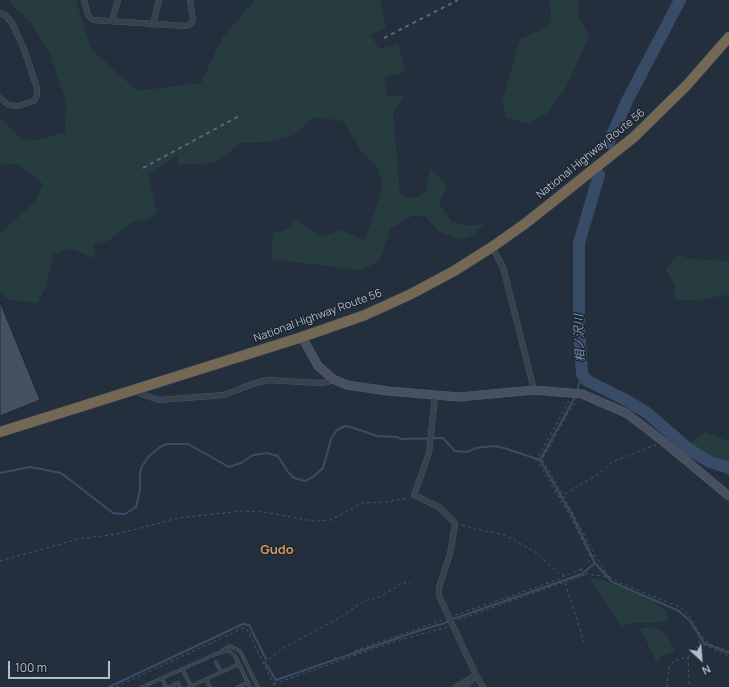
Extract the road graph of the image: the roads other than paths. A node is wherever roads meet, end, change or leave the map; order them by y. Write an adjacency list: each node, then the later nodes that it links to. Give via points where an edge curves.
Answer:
1 (84, 0): 6 (street, via 88,15 93,20)
2 (118, 0): 6 (street)
3 (159, 0): 7 (street)
4 (190, 0): 7 (street, via 193,20 191,24)
5 (0, 13): 9 (street, via 12,23 24,49 37,95 34,101 18,106 9,105)
6 (112, 21): 7 (street)
7 (153, 24)
8 (729, 36): 10 (highway, National Highway Route 56, via 687,85 634,137)
9 (0, 98)
10 (492, 247): 11 (highway, National Highway Route 56, via 411,294); 14 (street, via 503,266)
11 (302, 337): 12 (street, via 318,366); 13 (highway, National Highway Route 56)
12 (333, 379): 13 (street, via 319,383 270,380 224,395 158,400 141,394); 15 (street, via 364,388)
13 (136, 389): 16 (highway, National Highway Route 56)
14 (534, 390): 15 (street, via 459,397); 17 (street, via 584,395 626,413)
15 (435, 396): 23 (street, via 429,453 414,495 439,507 454,522 450,554 439,587 439,596)
16 (0, 432)
17 (729, 496)
18 (221, 651): 20 (lane, via 228,650); 21 (lane); 34 (lane, via 230,646 240,651)
19 (216, 662): 22 (lane)
20 (239, 664): 22 (lane); 26 (lane)
21 (182, 669): 24 (lane); 30 (lane)
22 (221, 672): 25 (lane)
23 (476, 675): 35 (street); 36 (street); 37 (street)
24 (162, 678): 27 (lane); 28 (lane)
25 (206, 679): 30 (lane); 31 (lane)
26 (248, 682): 32 (lane); 33 (lane)
27 (142, 687)
28 (167, 687): 29 (lane, via 178,683)
29 (180, 687)
30 (191, 687)
31 (210, 687)
32 (238, 687)
33 (250, 687)
34 (258, 687)
35 (456, 687)
36 (465, 687)
37 (483, 687)

